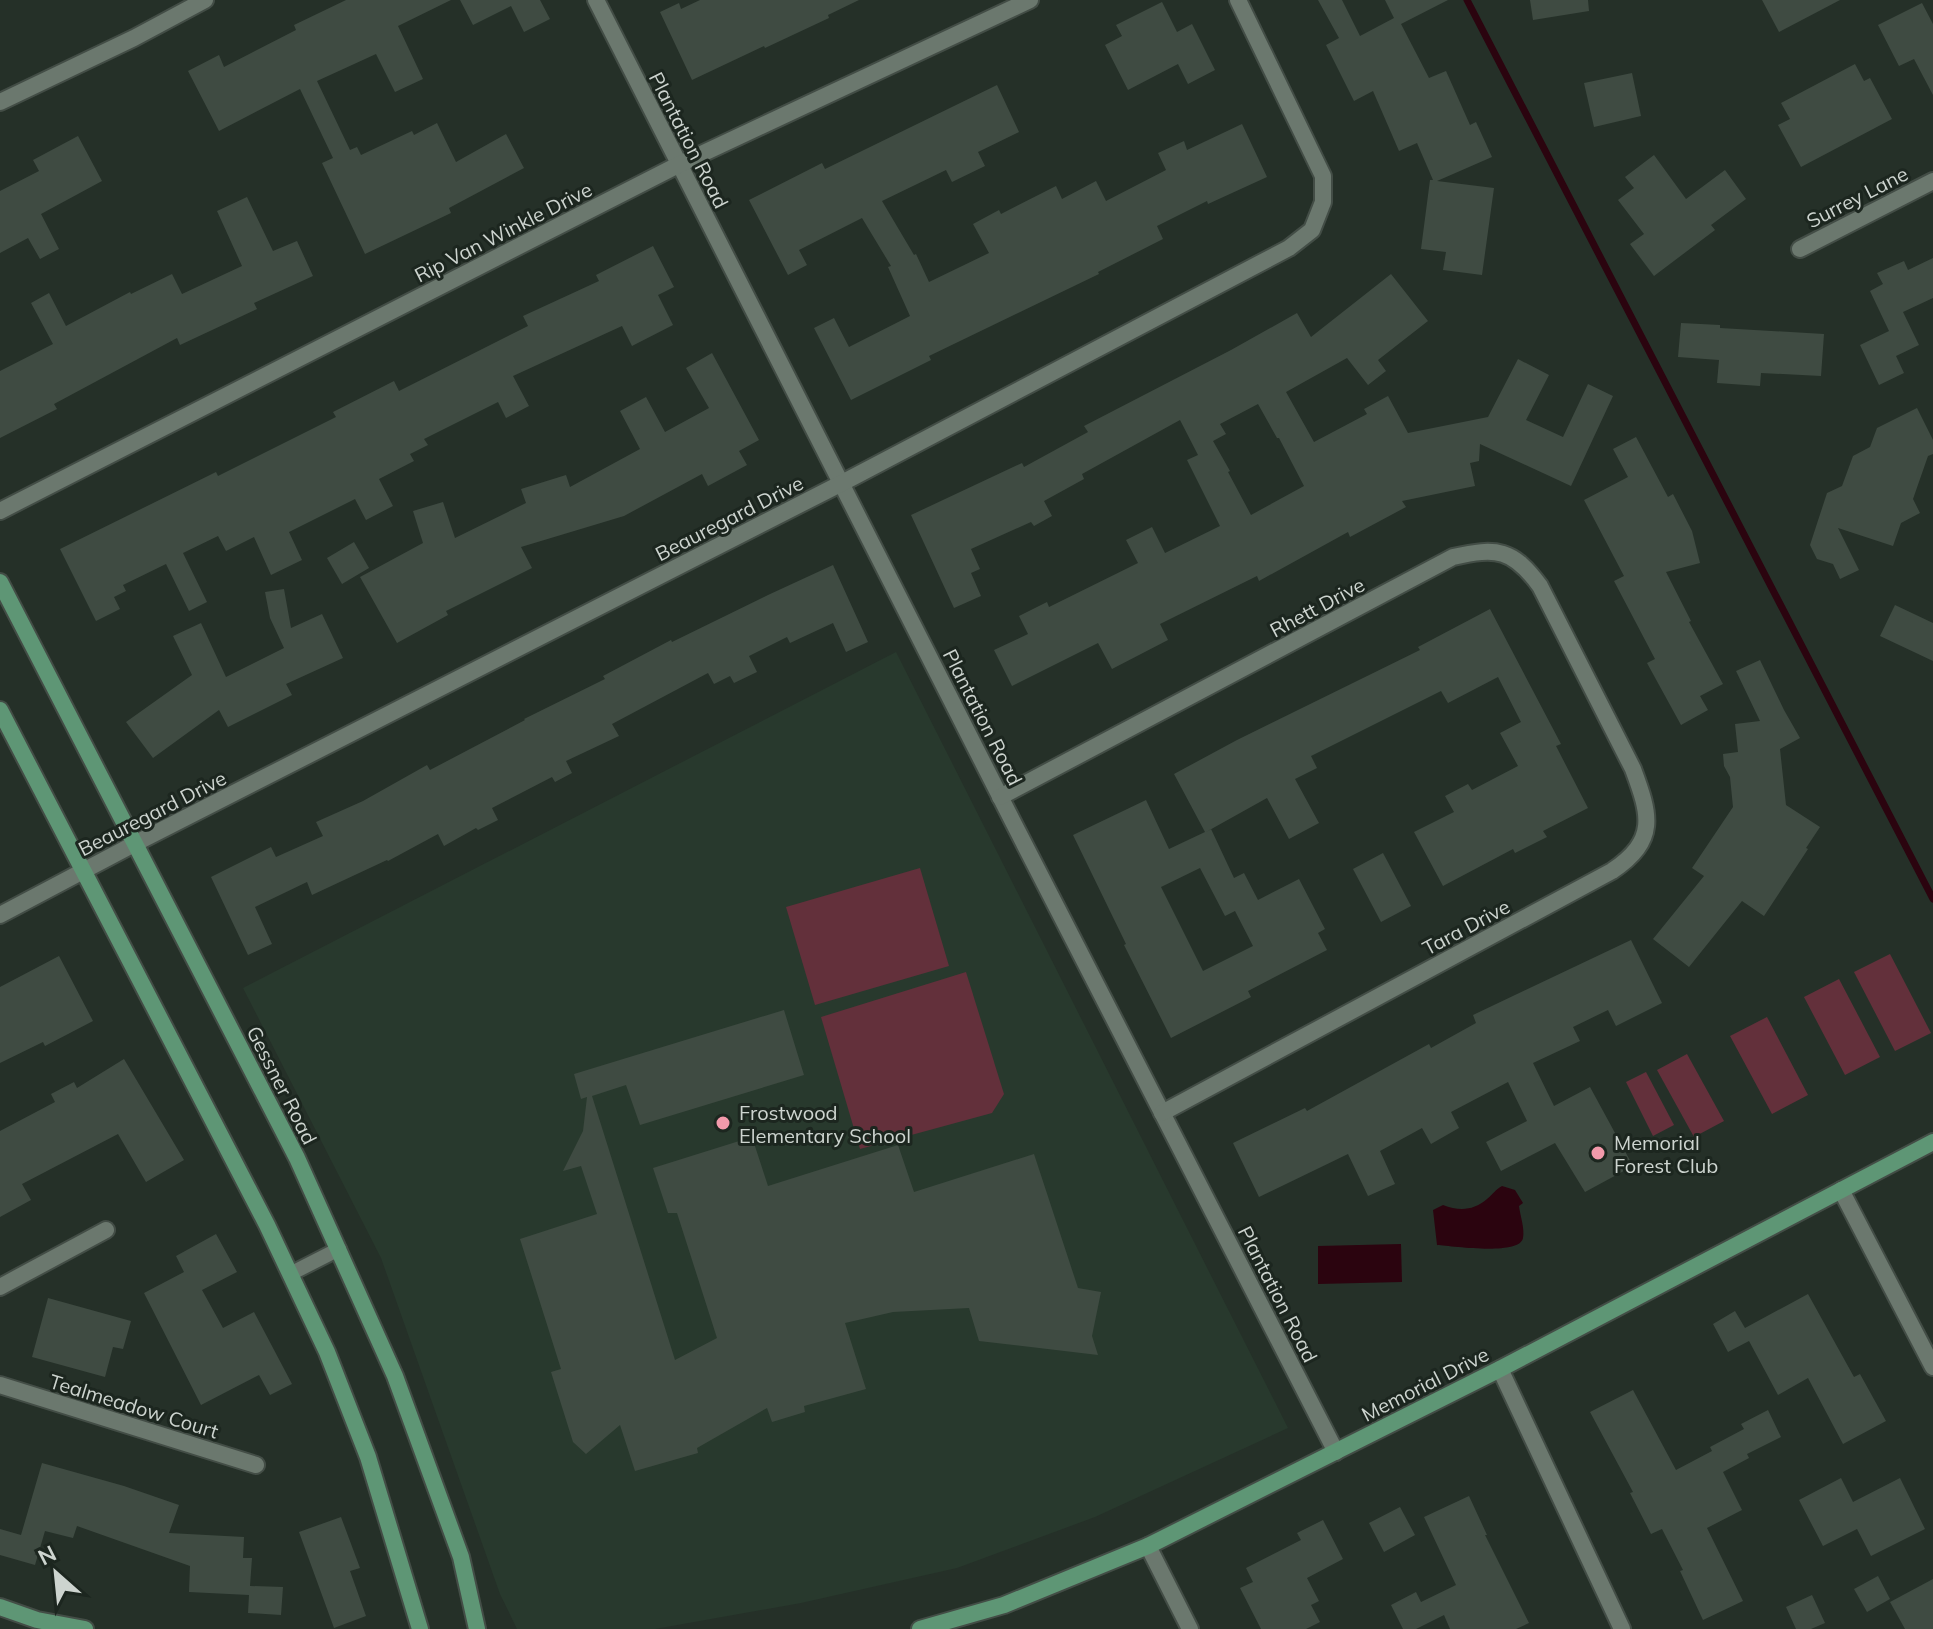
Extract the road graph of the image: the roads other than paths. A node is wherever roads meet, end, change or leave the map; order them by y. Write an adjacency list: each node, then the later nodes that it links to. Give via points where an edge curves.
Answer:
1 (205, 0): 5 (street)
2 (596, 0): 6 (street, Plantation Road)
3 (1030, 0): 6 (street, Rip Van Winkle Drive)
4 (1238, 0): 9 (street, Beauregard Drive, via 1323,176 1323,202 1312,230 1289,248)
5 (0, 102)
6 (678, 165): 9 (street, Plantation Road); 10 (street, Rip Van Winkle Drive)
7 (1933, 181): 8 (street, Surrey Lane)
8 (1800, 249)
9 (842, 483): 14 (street, Plantation Road); 15 (street, Beauregard Drive)
10 (0, 511)
11 (0, 582): 15 (main road, Gessner Road)
12 (1596, 696): 14 (street, Rhett Drive, via 1527,567 1505,553 1479,551 1453,557); 18 (street, Tara Drive, via 1633,769 1648,815 1645,836 1630,859)
13 (0, 710): 16 (main road)
14 (1000, 797): 18 (street, Plantation Road)
15 (136, 843): 16 (street, Beauregard Drive); 22 (main road, Gessner Road)
16 (84, 871): 17 (street, Beauregard Drive); 23 (main road)
17 (0, 915)
18 (1162, 1113): 28 (street, Plantation Road)
19 (1933, 1142): 20 (main road, Memorial Drive)
20 (1841, 1190): 25 (street); 26 (main road, Memorial Drive)
21 (106, 1230): 24 (street)
22 (339, 1249): 23 (lane); 34 (main road, Gessner Road, via 400,1390 461,1557)
23 (290, 1274): 33 (main road, via 368,1457)
24 (0, 1287)
25 (1933, 1367)
26 (1500, 1369): 28 (main road, Memorial Drive); 37 (street)
27 (0, 1385): 29 (street, Tealmeadow Court)
28 (1336, 1452): 30 (main road, Memorial Drive)
29 (256, 1465)
30 (1148, 1546): 35 (main road, Memorial Drive, via 1004,1605); 36 (street)
31 (0, 1607): 32 (main road)
32 (85, 1629)
33 (420, 1629)
34 (477, 1629)
35 (920, 1629)
36 (1190, 1629)
37 (1622, 1629)

